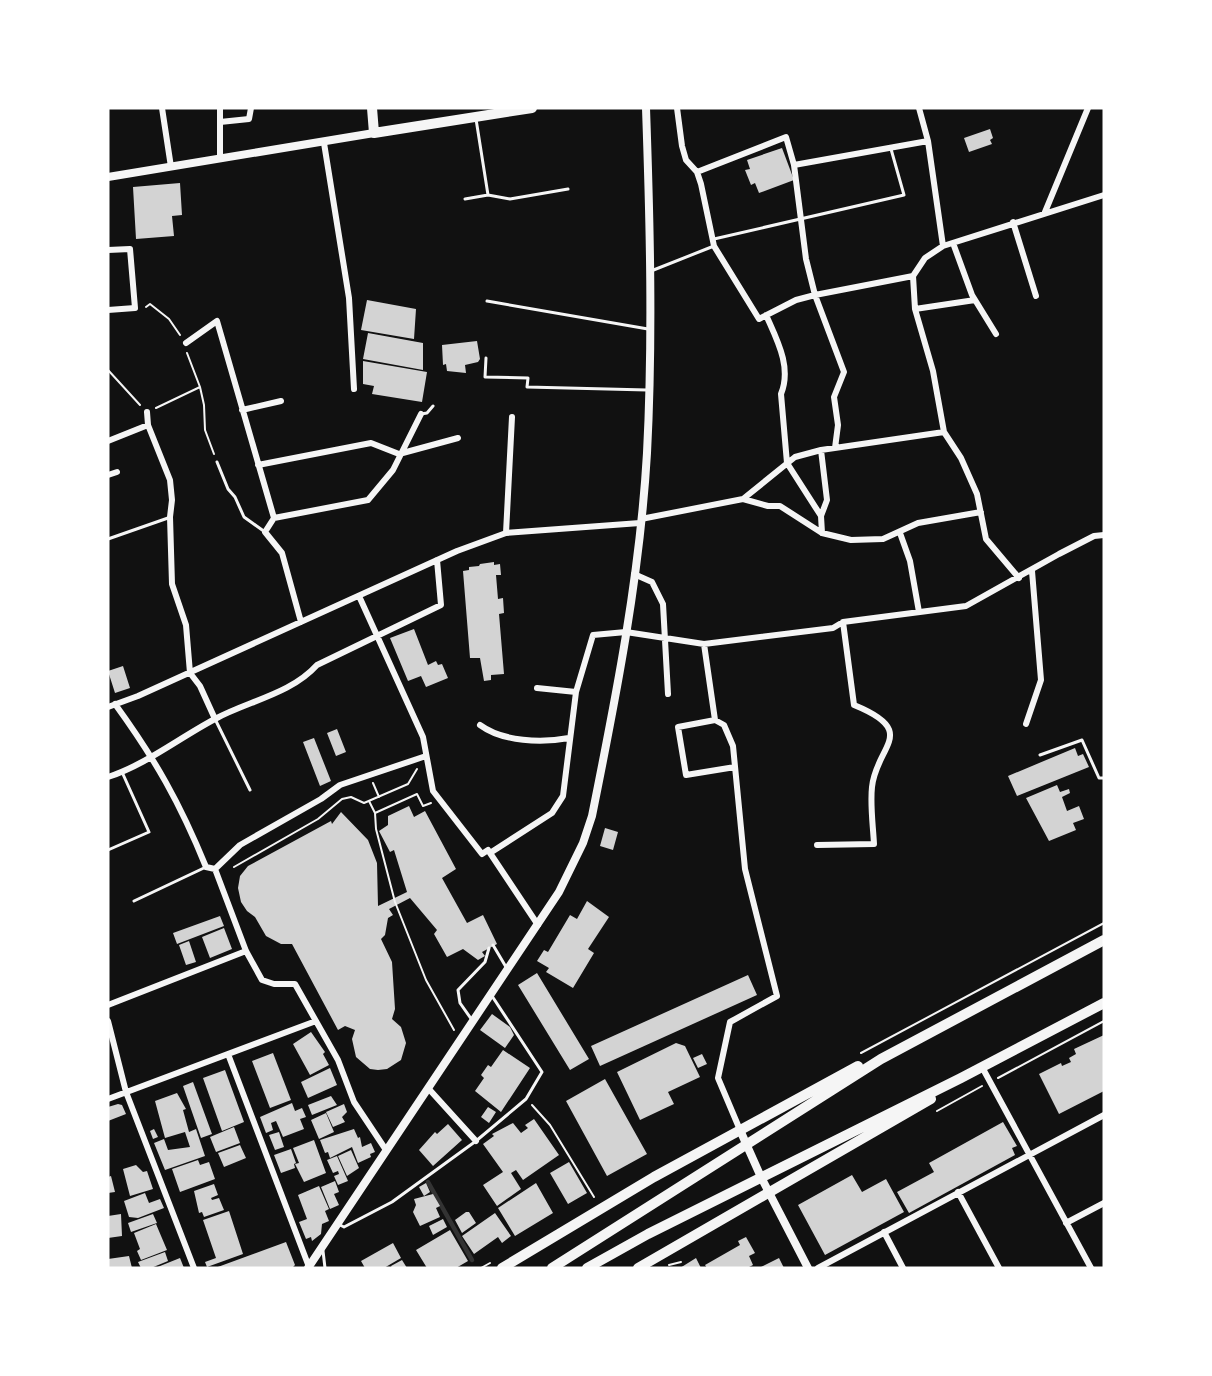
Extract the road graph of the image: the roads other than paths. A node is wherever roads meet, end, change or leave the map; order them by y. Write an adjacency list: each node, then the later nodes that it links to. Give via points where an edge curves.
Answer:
1 (162, 108): 18 (street)
2 (220, 108): 11 (street)
3 (251, 108): 11 (street, via 249,119)
4 (372, 108): 12 (main road)
5 (532, 108): 10 (main road)
6 (646, 108): 32 (street)
7 (677, 108): 19 (street, via 681,146 686,160)
8 (919, 108): 13 (street)
9 (1088, 108): 25 (street)
10 (476, 117): 12 (main road); 22 (lane)
11 (220, 122): 16 (street)
12 (374, 133): 14 (street)
13 (928, 141): 15 (street); 30 (street)
14 (324, 143): 16 (street); 45 (street, via 349,298)
15 (891, 147): 17 (street); 26 (lane, via 904,195)
16 (220, 159): 18 (street)
17 (794, 165): 19 (street, via 786,137); 26 (street)
18 (171, 167): 20 (street)
19 (697, 172): 28 (street)
20 (108, 177)
21 (568, 189): 22 (lane, via 510,198)
22 (488, 195): 24 (lane)
23 (1104, 195): 25 (street)
24 (465, 199)
25 (1045, 212): 27 (street)
26 (799, 220): 28 (lane); 34 (street)
27 (1013, 222): 29 (street); 35 (street)
28 (713, 243): 32 (lane); 40 (street, via 759,319)
29 (953, 243): 30 (street); 36 (street)
30 (943, 246): 33 (street, via 925,258)
31 (108, 250): 39 (street, via 130,249 135,308)
32 (650, 272): 41 (street)
33 (913, 276): 34 (street); 38 (street)
34 (815, 295): 40 (street); 57 (street, via 844,372 834,397)
35 (1036, 296)
36 (975, 300): 38 (street); 42 (street)
37 (487, 301): 41 (lane)
38 (915, 309): 54 (street, via 933,371)
39 (108, 310)
40 (766, 315): 61 (street, via 784,362 781,394)
41 (650, 330): 46 (street, via 645,367)
42 (996, 334)
43 (186, 343): 49 (street, via 217,321)
44 (486, 358): 46 (lane, via 485,377 528,378 527,387)
45 (354, 389)
46 (648, 390): 70 (street)
47 (281, 401): 49 (street)
48 (433, 406): 51 (lane)
49 (242, 410): 62 (street)
50 (147, 412): 53 (street)
51 (421, 414): 59 (street)
52 (512, 417): 72 (street)
53 (148, 425): 56 (street); 68 (street, via 170,480)
54 (944, 432): 57 (street); 66 (street, via 977,494)
55 (458, 438): 59 (street)
56 (108, 441)
57 (836, 448): 58 (street)
58 (821, 450): 61 (street); 67 (street, via 827,500)
59 (399, 454): 62 (street, via 371,443); 69 (street, via 393,470 368,500)
60 (217, 462): 71 (lane, via 243,517)
61 (787, 463): 65 (street); 67 (street)
62 (258, 465): 69 (street)
63 (117, 472): 64 (street)
64 (108, 475)
65 (743, 499): 70 (street); 73 (street, via 780,506)
66 (981, 512): 74 (street, via 918,523); 80 (street, via 986,539)
67 (821, 516): 73 (street)
68 (170, 518): 76 (lane); 89 (street, via 172,584 186,625)
69 (274, 519): 71 (street)
70 (641, 521): 72 (street); 79 (street)
71 (265, 532): 83 (street, via 282,553)
72 (506, 533): 77 (street)
73 (822, 533): 74 (street, via 851,540 883,539)
74 (900, 533): 82 (street, via 910,561)
75 (1104, 535): 78 (street, via 1094,536)
76 (108, 539)
77 (437, 560): 81 (street); 86 (street, via 441,605)
78 (1032, 571): 80 (street); 97 (street, via 1041,680)
79 (634, 574): 85 (street); 87 (street, via 652,582 659,593)
80 (1020, 578): 82 (street, via 966,606)
81 (359, 596): 83 (street); 86 (street)
82 (919, 612): 84 (street)
83 (302, 622): 89 (street)
84 (843, 622): 88 (street, via 833,628); 108 (street, via 854,705 877,715 886,725 888,748 872,785 874,844)
85 (627, 632): 87 (street); 91 (street, via 593,635); 114 (street, via 592,816 571,869)
86 (377, 636): 95 (street, via 317,665 305,678); 101 (street, via 423,737)
87 (666, 638): 88 (street); 92 (street)
88 (704, 644): 96 (street)
89 (190, 673): 93 (street); 95 (street)
90 (537, 688): 91 (street)
91 (576, 692): 99 (street)
92 (668, 694)
93 (116, 704): 94 (street); 102 (street)
94 (108, 707)
95 (215, 719): 102 (street); 107 (lane)
96 (715, 720): 103 (street, via 724,725 733,746); 103 (street, via 678,727 686,776)
97 (1026, 724)
98 (480, 725): 99 (street, via 493,734 549,742)
99 (569, 738): 110 (street, via 559,805)
100 (1040, 755): 106 (lane, via 1082,740 1099,778)
101 (426, 756): 110 (street, via 433,791 482,854 488,850); 112 (street, via 340,784 240,845)
102 (153, 757): 104 (street); 111 (street, via 184,814)
103 (735, 767): 134 (street, via 746,869 777,996 730,1022 718,1078)
104 (122, 772): 105 (street); 109 (lane, via 149,832)
105 (108, 777)
106 (1104, 778)
107 (250, 790)
108 (817, 845)
109 (108, 850)
110 (490, 853): 114 (street)
111 (206, 867): 112 (street); 113 (lane)
112 (215, 869): 118 (street)
113 (134, 901)
114 (538, 925): 119 (street)
115 (1104, 940): 127 (main road)
116 (494, 945): 119 (lane)
117 (489, 948): 124 (lane, via 485,963 458,990 460,1003)
118 (246, 951): 122 (street); 123 (street, via 262,980 295,984)
119 (508, 969): 120 (street)
120 (491, 994): 124 (street); 135 (lane, via 542,1072 526,1099)
121 (1104, 1003): 128 (main road)
122 (108, 1005)
123 (316, 1021): 126 (street); 137 (street, via 338,1060 354,1102)
124 (473, 1021): 130 (street)
125 (108, 1022): 131 (street)
126 (228, 1054): 131 (street); 147 (street)
127 (881, 1059): 134 (main road, via 863,1064); 136 (main road)
128 (982, 1067): 129 (main road); 138 (street)
129 (961, 1078): 139 (main road); 141 (main road, via 913,1112)
130 (428, 1088): 135 (street); 137 (street)
131 (126, 1092): 132 (street); 148 (street)
132 (108, 1099)
133 (1104, 1115): 138 (street)
134 (740, 1130): 136 (street); 150 (main road)
135 (476, 1141): 143 (lane, via 375,1213 344,1227)
136 (746, 1144): 139 (street); 151 (main road)
137 (386, 1150): 143 (street)
138 (1030, 1155): 140 (street); 144 (street)
139 (761, 1177): 141 (street); 152 (main road)
140 (958, 1192): 145 (street); 157 (street)
141 (770, 1194): 153 (main road); 154 (street)
142 (1104, 1203): 144 (street)
143 (338, 1223): 146 (street)
144 (1066, 1223): 158 (street)
145 (884, 1232): 155 (street); 156 (street)
146 (322, 1246): 147 (street); 149 (lane)
147 (309, 1267)
148 (194, 1268)
149 (325, 1268)
150 (502, 1268)
151 (552, 1268)
152 (587, 1268)
153 (638, 1268)
154 (808, 1268)
155 (818, 1268)
156 (903, 1268)
157 (999, 1268)
158 (1091, 1268)

